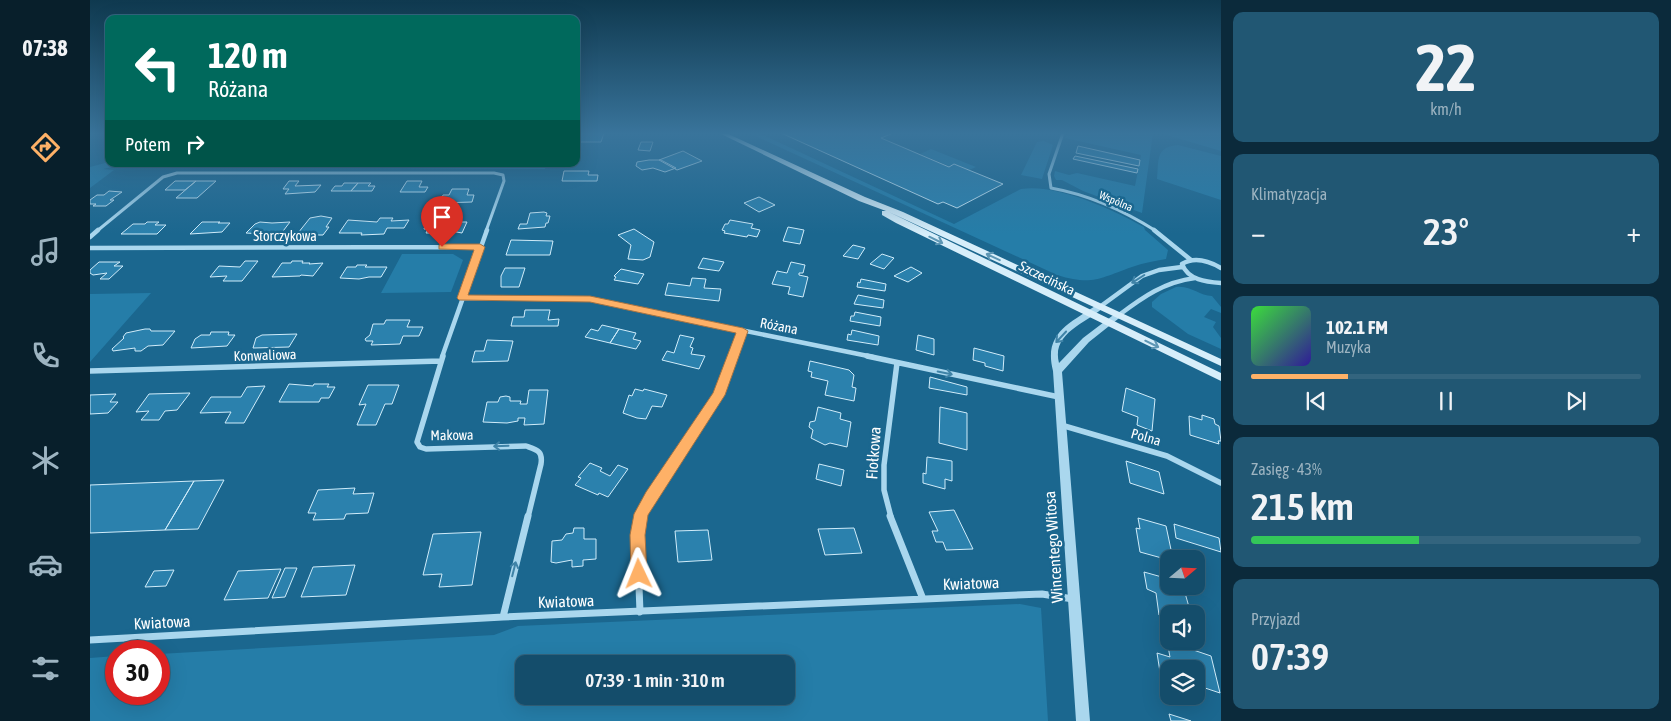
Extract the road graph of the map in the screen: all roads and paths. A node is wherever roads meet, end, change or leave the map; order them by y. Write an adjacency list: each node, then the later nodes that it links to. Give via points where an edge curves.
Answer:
1 (793, 167): 3 (main road, Szczecińska)
2 (1051, 167): 7 (street, Wspólna, via 1051,188 1076,194 1144,223)
3 (862, 199): 13 (main road, Szczecińska, one-way to 3); 14 (main road, Szczecińska, one-way to 14, via 899,222)
4 (90, 236): 5 (street, Makowa, via 169,175 193,172 503,175 504,181)
5 (480, 247): 6 (street, Storczykowa); 12 (street, Makowa)
6 (90, 248)
7 (1190, 260): 8 (street, via 1183,262); 9 (street, via 1205,261)
8 (1182, 267): 10 (street); 13 (street, one-way to 13, via 1142,276)
9 (1221, 268)
10 (1196, 278): 11 (street); 15 (street, via 1161,284)
11 (1221, 283)
12 (462, 298): 17 (street, Różana, via 590,299); 18 (street, Makowa)
13 (1100, 306): 14 (street); 15 (main road, Szczecińska)
14 (1090, 314): 16 (main road, Szczecińska); 22 (street, Wincentego Witosa, one-way to 22, via 1062,334 1054,344 1053,361)
15 (1119, 315): 16 (street); 20 (main road, Szczecińska)
16 (1109, 323): 22 (street, via 1086,340); 23 (main road, Szczecińska, one-way to 23)
17 (743, 331): 19 (street, Różana); 29 (street, via 719,395 641,514 638,535)
18 (441, 361): 21 (street, Konwaliowa); 30 (street, Makowa, one-way to 18, via 542,456 534,447 526,446 420,447 418,437)
19 (897, 363): 24 (street, Różana, one-way to 24); 27 (street, Fiołkowa, via 884,465 884,490 891,518)
20 (1221, 363)
21 (90, 371)
22 (1057, 371): 24 (street, Wincentego Witosa)
23 (1221, 377)
24 (1059, 397): 25 (street, Wincentego Witosa)
25 (1060, 425): 26 (street, Polna, via 1167,456); 28 (street, Wincentego Witosa)
26 (1221, 483)
27 (923, 599): 28 (street, Kwiatowa, via 1042,594); 29 (street, Kwiatowa)
28 (1073, 600): 32 (street, Wincentego Witosa)
29 (640, 612): 30 (street, Kwiatowa)
30 (503, 617): 31 (street, Kwiatowa)
31 (90, 640)
32 (1083, 721)

